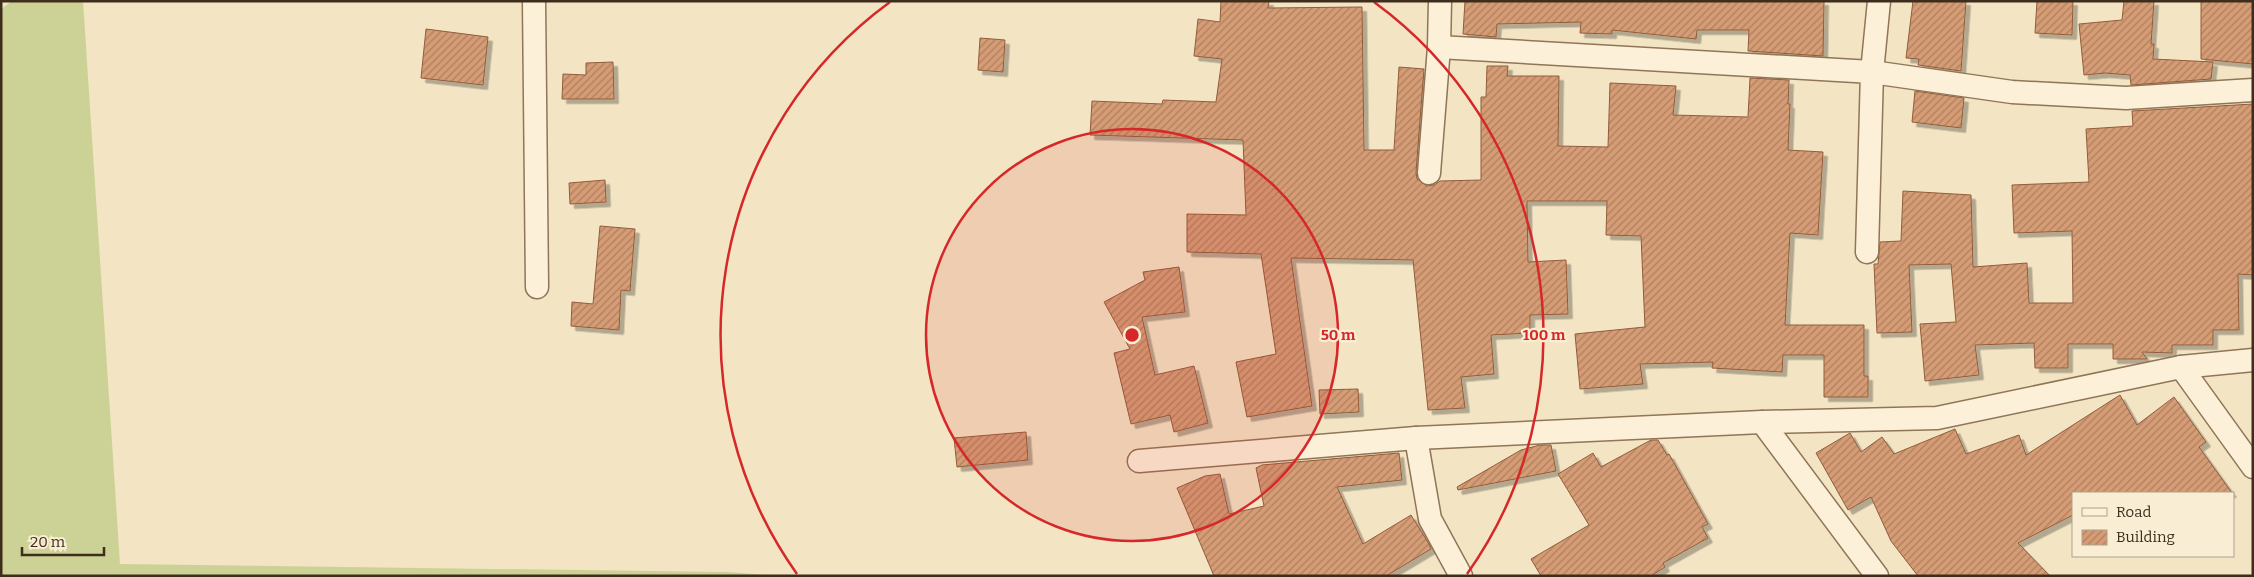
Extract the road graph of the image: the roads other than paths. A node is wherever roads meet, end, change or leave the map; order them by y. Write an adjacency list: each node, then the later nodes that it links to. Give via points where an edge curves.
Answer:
1 (534, 1): 9 (street)
2 (1440, 1): 4 (street)
3 (1879, 1): 5 (street)
4 (1439, 47): 5 (street); 7 (street)
5 (1872, 72): 6 (street, via 2012,92 2117,97); 8 (street)
6 (2253, 90)
7 (1429, 173)
8 (1867, 252)
9 (537, 287)
10 (2253, 360): 11 (street)
11 (2181, 367): 12 (street, via 1937,418); 15 (street)
12 (1762, 422): 13 (street); 17 (street)
13 (1416, 438): 14 (street); 16 (street, via 1430,519)
14 (1139, 461)
15 (2253, 467)
16 (1461, 576)
17 (1877, 576)

